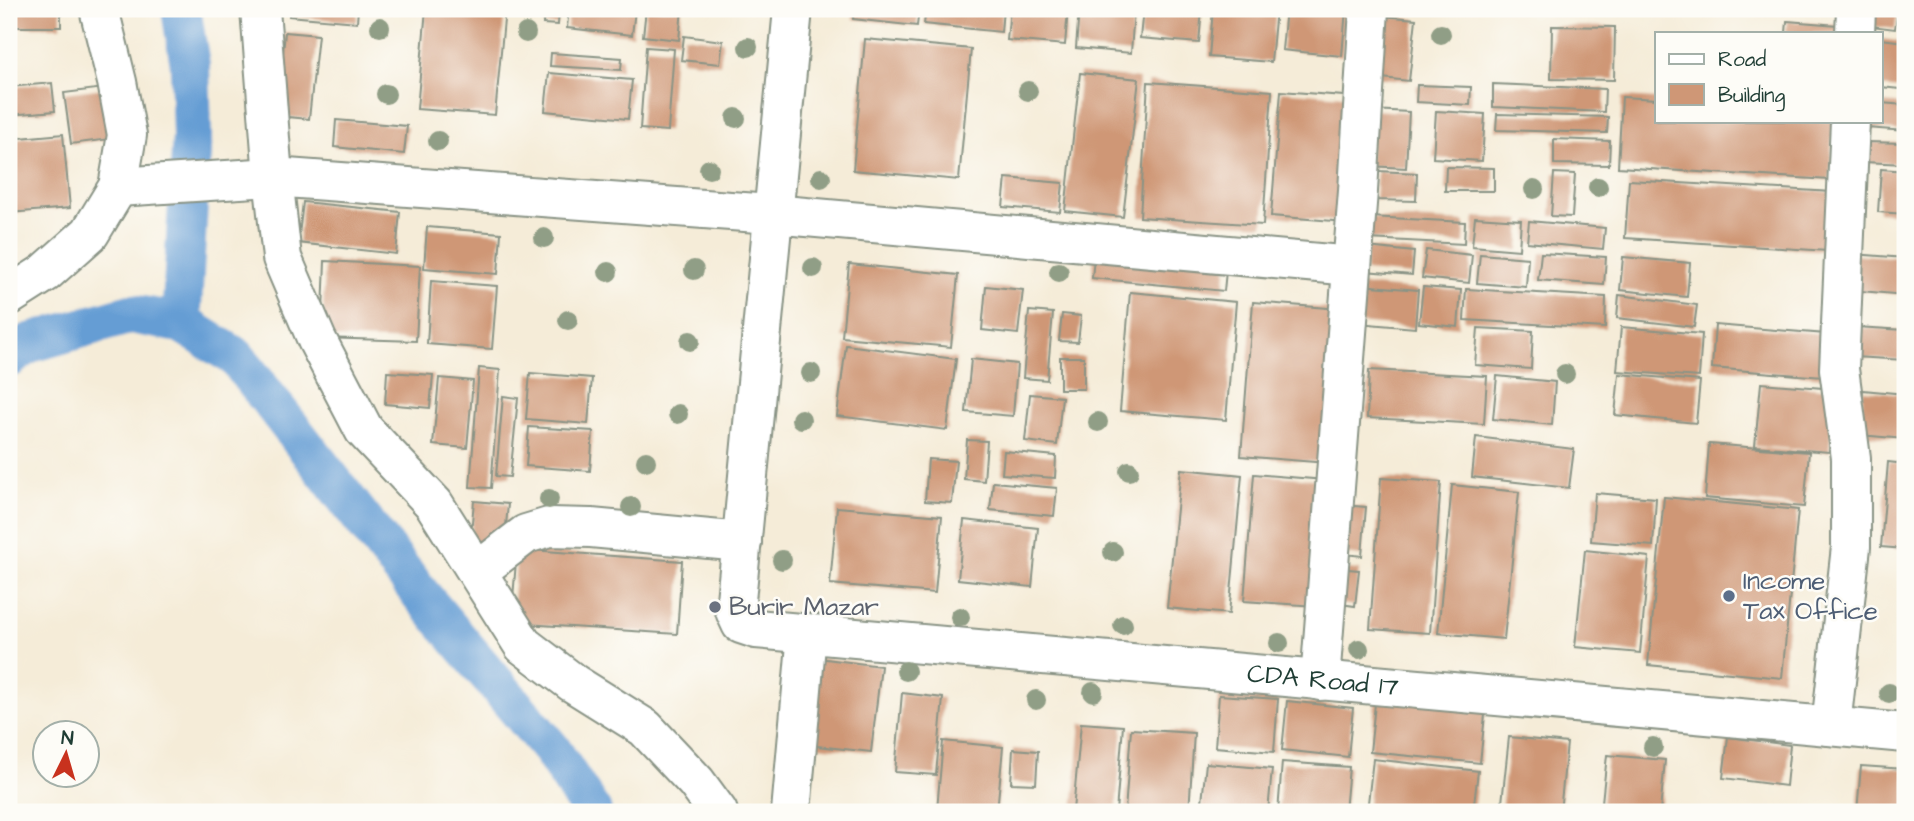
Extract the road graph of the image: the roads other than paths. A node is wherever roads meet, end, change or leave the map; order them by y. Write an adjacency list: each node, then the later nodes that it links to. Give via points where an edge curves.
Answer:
1 (99, 9): 9 (street)
2 (260, 9): 8 (street)
3 (793, 9): 10 (street)
4 (1369, 9): 11 (street)
5 (1856, 9): 6 (street)
6 (1855, 32)
7 (1850, 122): 17 (street, via 1839,369 1851,458 1851,547)
8 (264, 178): 9 (street); 10 (street); 14 (street, via 282,258 317,340 364,430 433,505)
9 (134, 186): 12 (street, via 45,273)
10 (772, 214): 11 (street); 13 (street)
11 (1352, 266): 16 (street)
12 (9, 296)
13 (742, 542): 14 (street, via 549,527 526,534); 15 (street, CDA Road 17, via 735,611 741,624)
14 (478, 571): 19 (street, via 523,645 645,728)
15 (807, 633): 16 (street, CDA Road 17); 20 (street)
16 (1320, 681): 17 (street, CDA Road 17)
17 (1831, 726): 18 (street, CDA Road 17)
18 (1905, 733)
19 (718, 812)
20 (791, 812)

